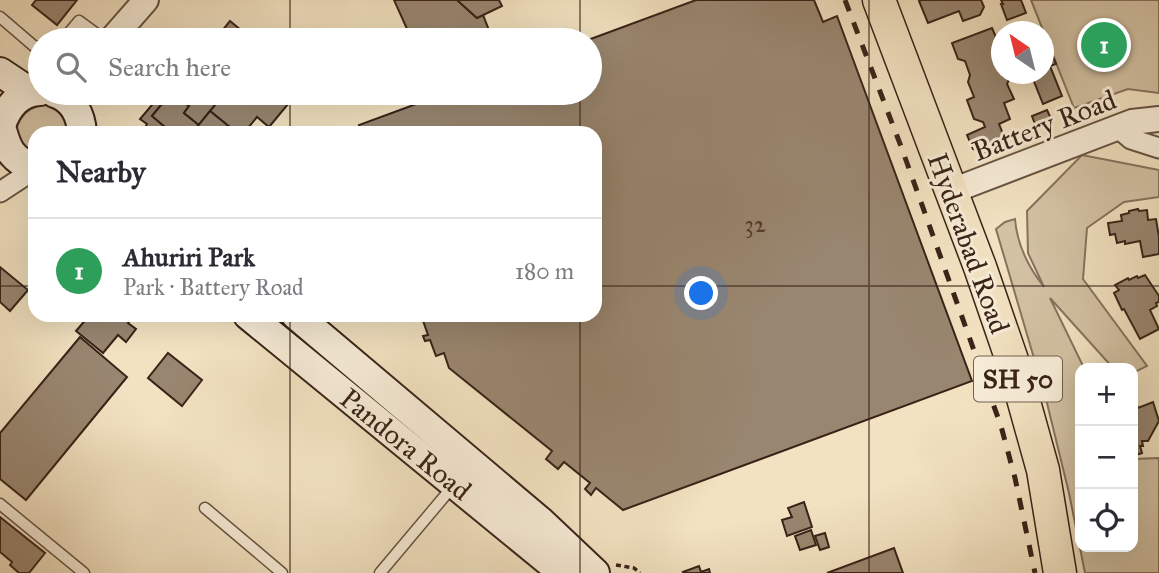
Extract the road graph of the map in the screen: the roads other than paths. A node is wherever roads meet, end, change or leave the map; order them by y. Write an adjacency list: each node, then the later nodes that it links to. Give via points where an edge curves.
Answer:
1 (146, 0): 6 (street)
2 (879, 0): 17 (highway, Hyderabad Road / SH 50)
3 (0, 18): 7 (lane)
4 (73, 28): 5 (lane, via 79,21)
5 (89, 28)
6 (122, 28)
7 (28, 41)
8 (0, 72): 9 (main road)
9 (28, 85)
10 (28, 97): 13 (main road, via 14,102 6,113)
11 (1159, 119): 12 (street, Battery Road)
12 (1117, 127): 14 (street, via 1131,139); 17 (street, Battery Road)
13 (1, 135): 15 (main road, via 10,153)
14 (1159, 148)
15 (28, 166)
16 (28, 174): 18 (street)
17 (952, 191): 29 (highway, Hyderabad Road / SH 50, via 1014,366 1042,470)
18 (0, 192)
19 (257, 322): 21 (main road, Pandora Road)
20 (304, 322): 24 (main road, Pandora Road, via 540,521)
21 (454, 484): 27 (lane); 28 (main road, Pandora Road)
22 (0, 504): 25 (lane)
23 (205, 508): 26 (lane)
24 (604, 569)
25 (84, 573)
26 (282, 573)
27 (380, 573)
28 (563, 573)
29 (1060, 573)

